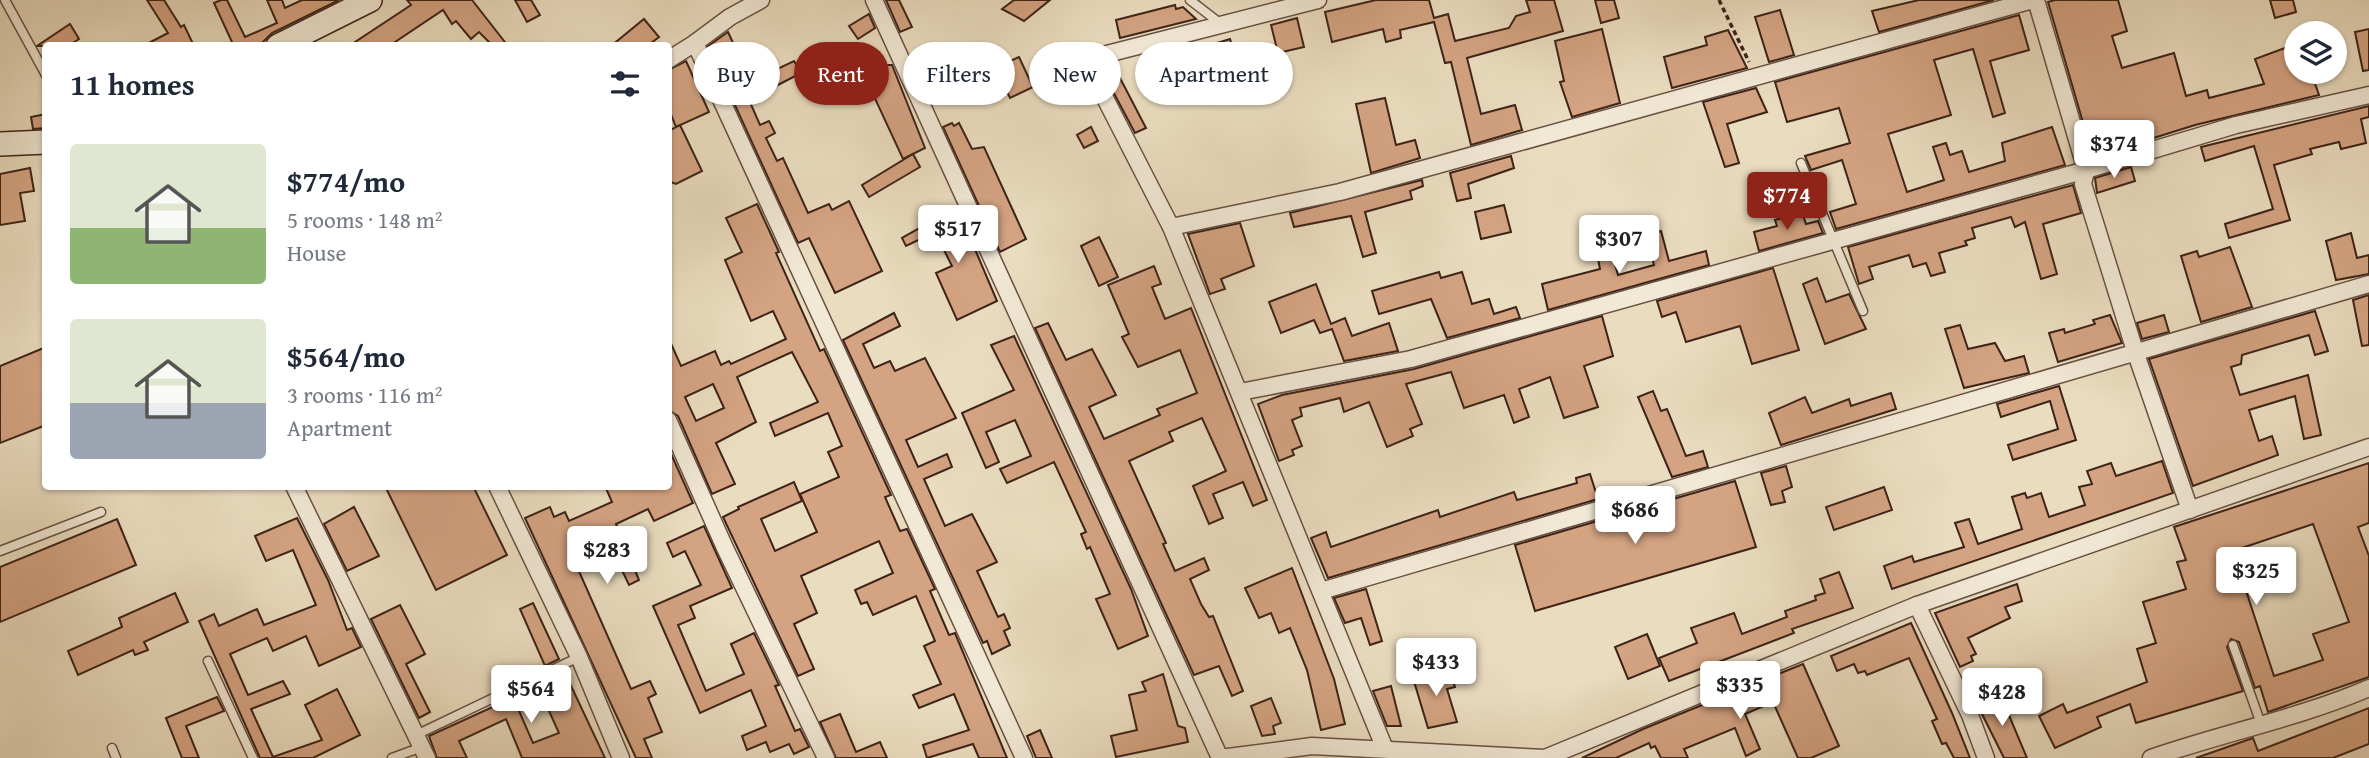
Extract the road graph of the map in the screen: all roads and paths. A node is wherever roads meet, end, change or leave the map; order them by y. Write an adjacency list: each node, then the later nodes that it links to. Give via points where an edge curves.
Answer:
1 (5, 0): 14 (lane)
2 (370, 0): 10 (street)
3 (761, 0): 11 (street)
4 (874, 0): 52 (street)
5 (1190, 0): 9 (lane)
6 (1318, 0): 9 (street)
7 (1719, 0): 15 (path)
8 (2035, 0): 15 (street); 21 (street)
9 (1221, 24): 22 (street, via 1088,60)
10 (286, 42)
11 (696, 42)
12 (693, 44): 13 (street)
13 (672, 57)
14 (42, 68)
15 (1756, 77): 22 (street, via 1340,192)
16 (2369, 95): 21 (street, via 2236,125)
17 (724, 105): 51 (street)
18 (42, 142): 19 (street)
19 (0, 144)
20 (1801, 163): 23 (lane)
21 (2086, 170): 23 (street); 26 (street, via 2083,184)
22 (1171, 227): 27 (street)
23 (1836, 240): 25 (lane); 27 (street, via 1411,359)
24 (2369, 284): 26 (street)
25 (1863, 311)
26 (2135, 351): 32 (street); 35 (street)
27 (1240, 392): 35 (street)
28 (672, 429): 50 (street)
29 (2369, 447): 32 (street)
30 (296, 490): 42 (street)
31 (499, 490): 38 (street)
32 (2190, 510): 36 (street)
33 (101, 512): 34 (lane)
34 (0, 551)
35 (1321, 591): 44 (street)
36 (1917, 605): 53 (street); 54 (street)
37 (2234, 645): 41 (lane)
38 (579, 657): 42 (lane); 49 (street)
39 (208, 661): 47 (lane)
40 (2369, 688): 41 (street)
41 (2261, 724): 55 (street)
42 (422, 747): 48 (lane)
43 (112, 748): 46 (lane)
44 (1385, 749): 45 (street); 52 (street, via 1312,746)
45 (1428, 754): 53 (street)
46 (116, 758)
47 (253, 758)
48 (392, 758)
49 (621, 758)
50 (826, 758)
51 (1024, 758)
52 (1220, 758)
53 (1545, 758)
54 (1986, 758)
55 (2151, 758)

